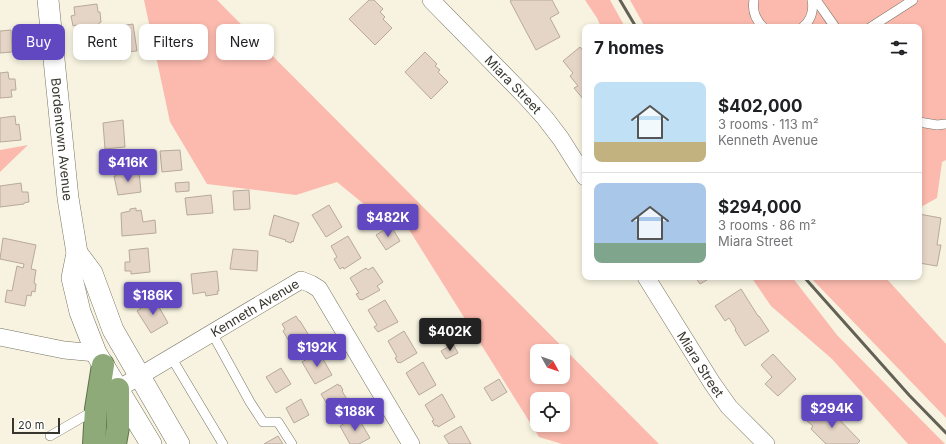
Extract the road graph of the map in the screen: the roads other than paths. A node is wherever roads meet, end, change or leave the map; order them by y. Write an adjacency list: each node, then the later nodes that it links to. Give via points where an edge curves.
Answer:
1 (48, 0): 14 (street, Bordentown Avenue, via 68,198)
2 (431, 0): 13 (street, Miara Street, via 526,96 561,139)
3 (754, 0): 7 (lane, via 755,15)
4 (812, 0): 8 (lane, via 812,12)
5 (816, 0): 9 (lane)
6 (913, 0): 10 (lane)
7 (760, 24)
8 (805, 24)
9 (833, 24)
10 (876, 24)
11 (922, 122): 12 (lane)
12 (946, 124)
13 (582, 173)
14 (77, 253): 19 (street, Bordentown Avenue, via 72,278 80,312); 20 (street, Bordentown Avenue, via 92,274 112,330)
15 (648, 280): 31 (street, Miara Street, via 716,389)
16 (212, 333): 18 (street, Kenneth Avenue); 29 (lane, via 263,422 278,422); 30 (street, Kenneth Avenue, via 301,280 311,284 319,289)
17 (0, 337): 19 (street)
18 (171, 357): 20 (street, Kenneth Avenue); 28 (lane)
19 (100, 359): 21 (street, Bordentown Avenue); 22 (highway)
20 (139, 376): 21 (street, Kenneth Avenue); 27 (street, Bordentown Avenue)
21 (118, 389): 25 (highway, via 118,427); 26 (street, Bordentown Avenue)
22 (96, 410): 23 (lane); 24 (highway)
23 (50, 436)
24 (94, 444)
25 (115, 444)
26 (151, 444)
27 (179, 444)
28 (223, 444)
29 (292, 444)
30 (411, 444)
31 (766, 444)

